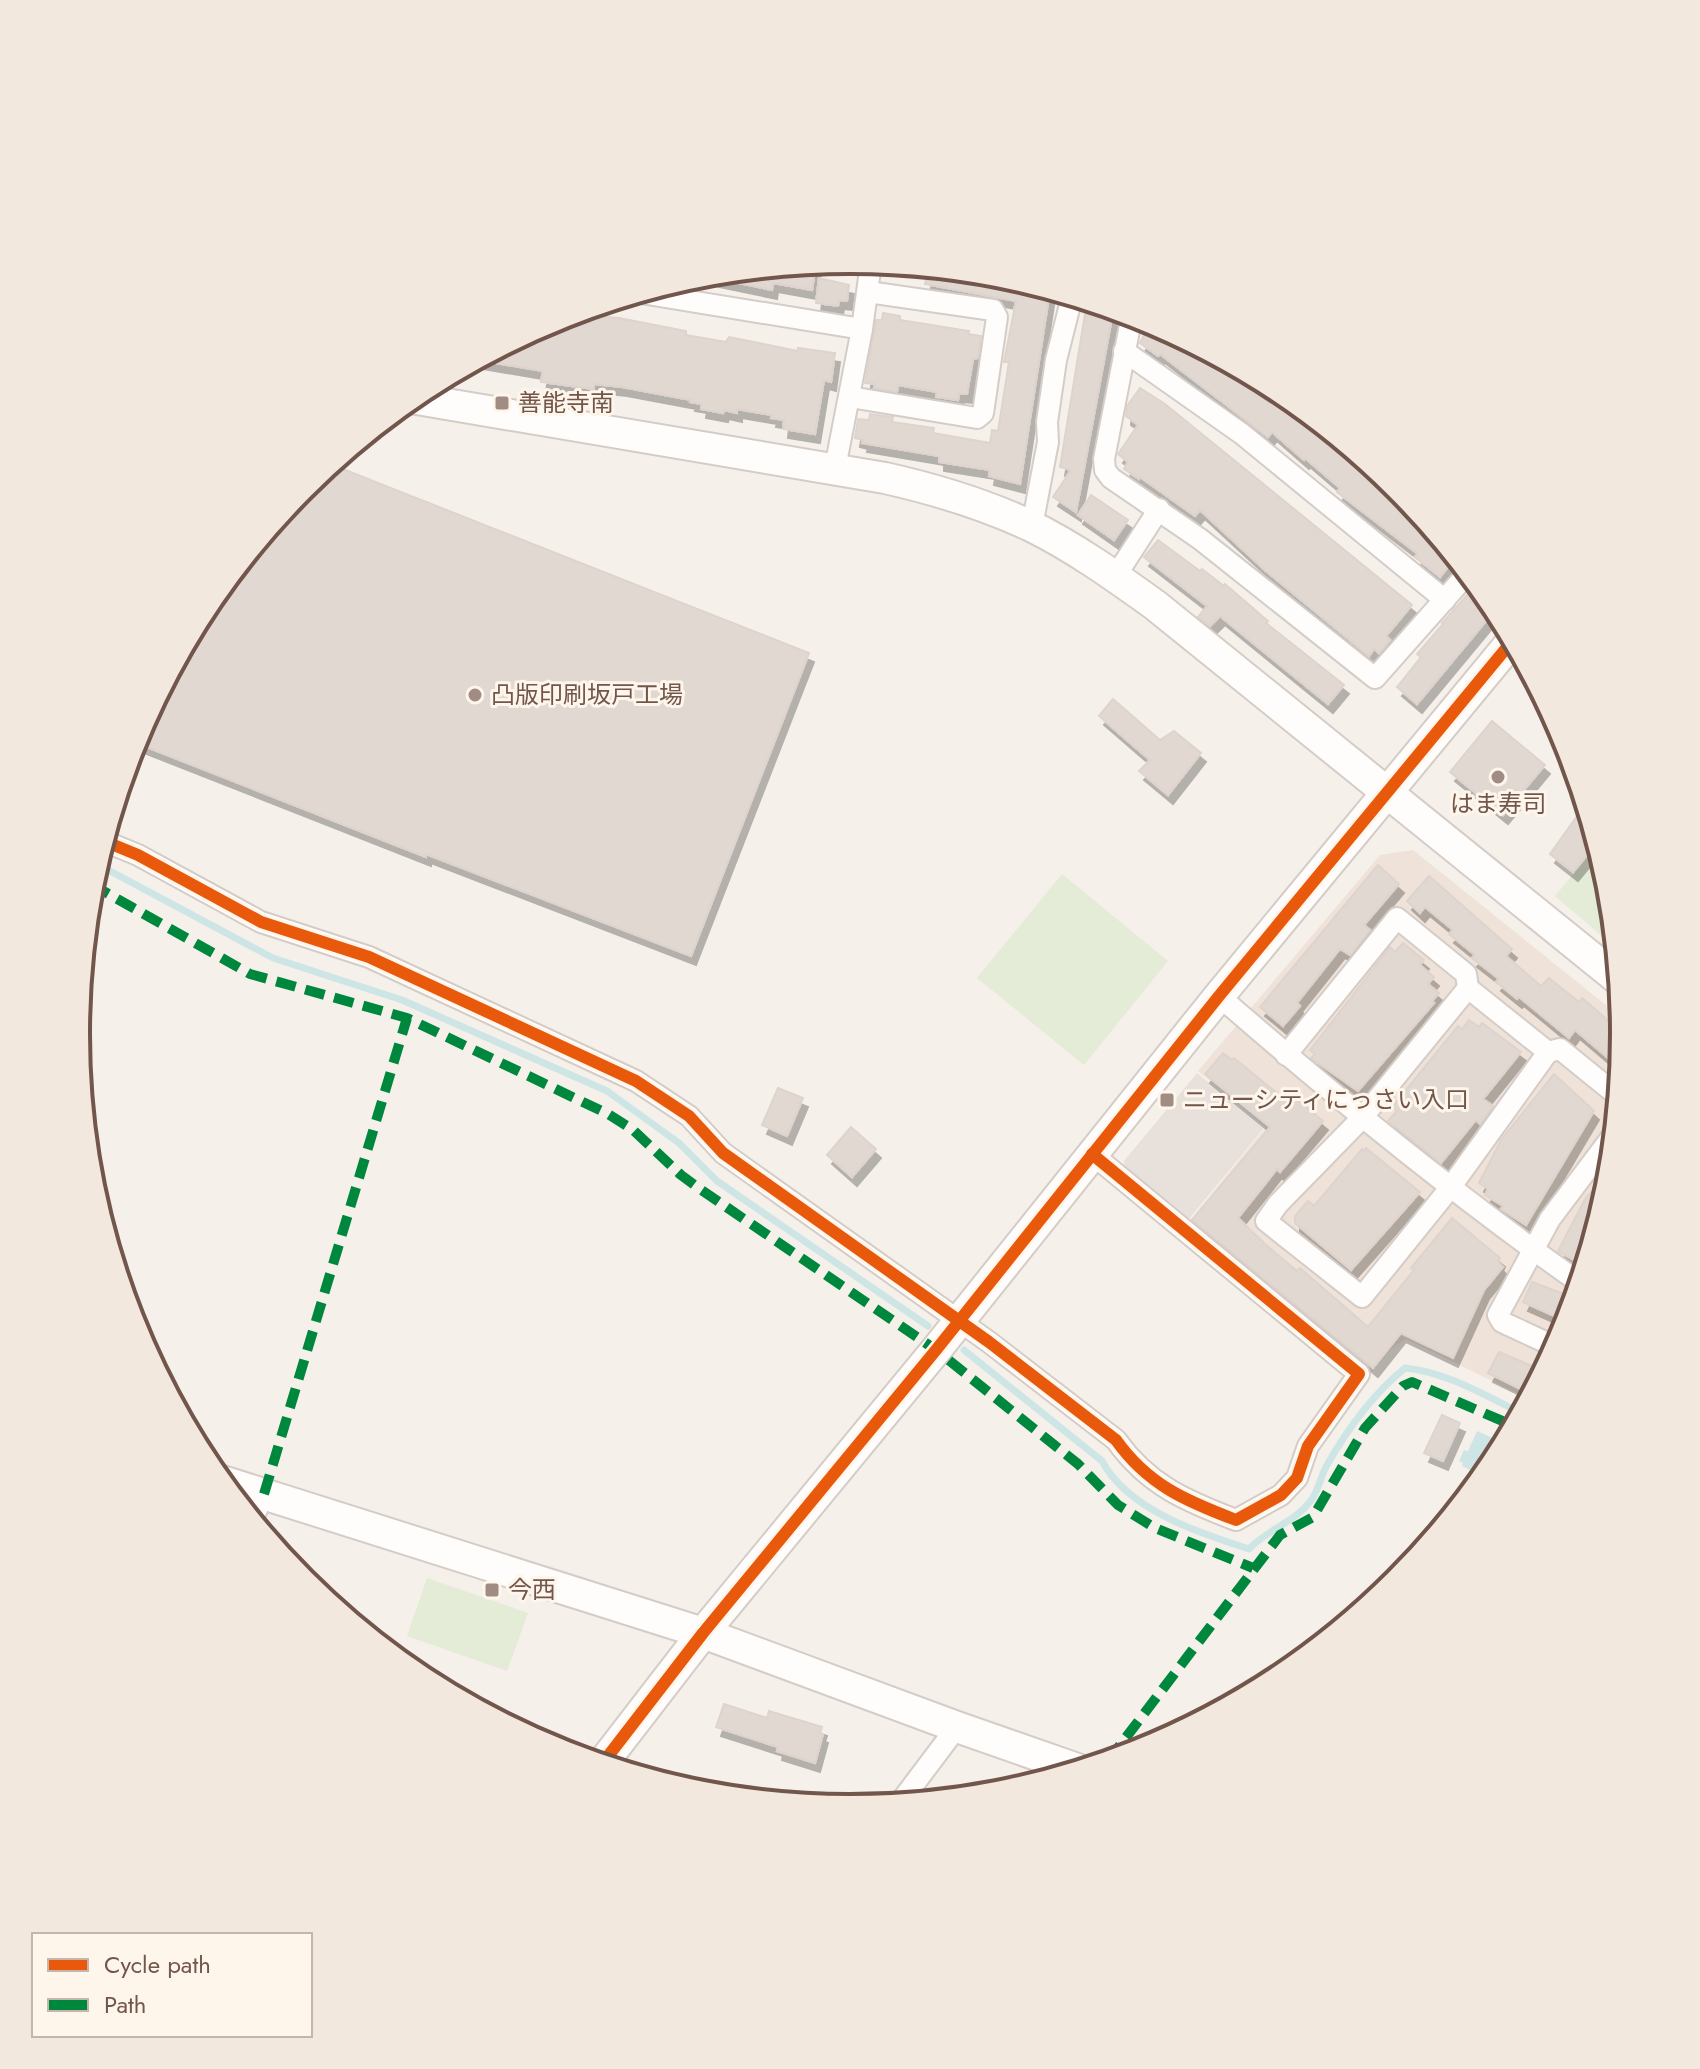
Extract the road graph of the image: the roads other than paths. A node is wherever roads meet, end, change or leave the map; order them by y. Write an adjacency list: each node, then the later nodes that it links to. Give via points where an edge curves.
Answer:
1 (870, 275): 2 (street)
2 (868, 292): 6 (street); 8 (street, via 993,310 997,317 983,413 977,418)
3 (666, 297): 6 (street)
4 (1069, 307): 12 (street, via 1056,360)
5 (1129, 328): 7 (street)
6 (862, 329): 8 (street)
7 (1124, 351): 11 (street, via 1105,470); 15 (street, via 1242,434)
8 (850, 397): 10 (street)
9 (431, 401): 10 (street)
10 (835, 468): 12 (street, via 930,488)
11 (1159, 509): 13 (street); 15 (street, via 1375,678)
12 (1032, 526): 13 (street)
13 (1115, 577): 17 (street)
14 (1460, 582): 15 (street)
15 (1445, 600)
16 (1505, 649): 17 (street)
17 (1387, 791): 19 (street); 21 (street)
18 (114, 845): 31 (street, via 261,922 369,957 636,1081 689,1116 723,1153)
19 (1606, 970)
20 (1468, 988): 22 (street); 23 (street, via 1466,974 1397,918); 25 (street)
21 (1219, 996): 23 (street); 27 (street)
22 (1548, 1052): 24 (street, via 1560,1049); 28 (street)
23 (1286, 1055): 25 (street)
24 (1608, 1088)
25 (1362, 1118): 28 (street); 28 (street, via 1266,1221 1362,1297)
26 (1600, 1153): 29 (street, via 1550,1219)
27 (1092, 1154): 31 (street); 31 (street, via 1359,1374 1308,1446 1297,1478 1281,1495 1236,1520 1164,1489 1116,1440)
28 (1450, 1188): 29 (street)
29 (1534, 1251): 30 (street); 32 (street, via 1498,1315 1502,1322)
30 (1571, 1277)
31 (959, 1321): 34 (street)
32 (1545, 1342)
33 (258, 1507): 34 (street)
34 (703, 1633): 35 (street); 36 (street)
35 (957, 1727): 37 (street); 38 (street)
36 (609, 1755)
37 (1063, 1764)
38 (908, 1792)

